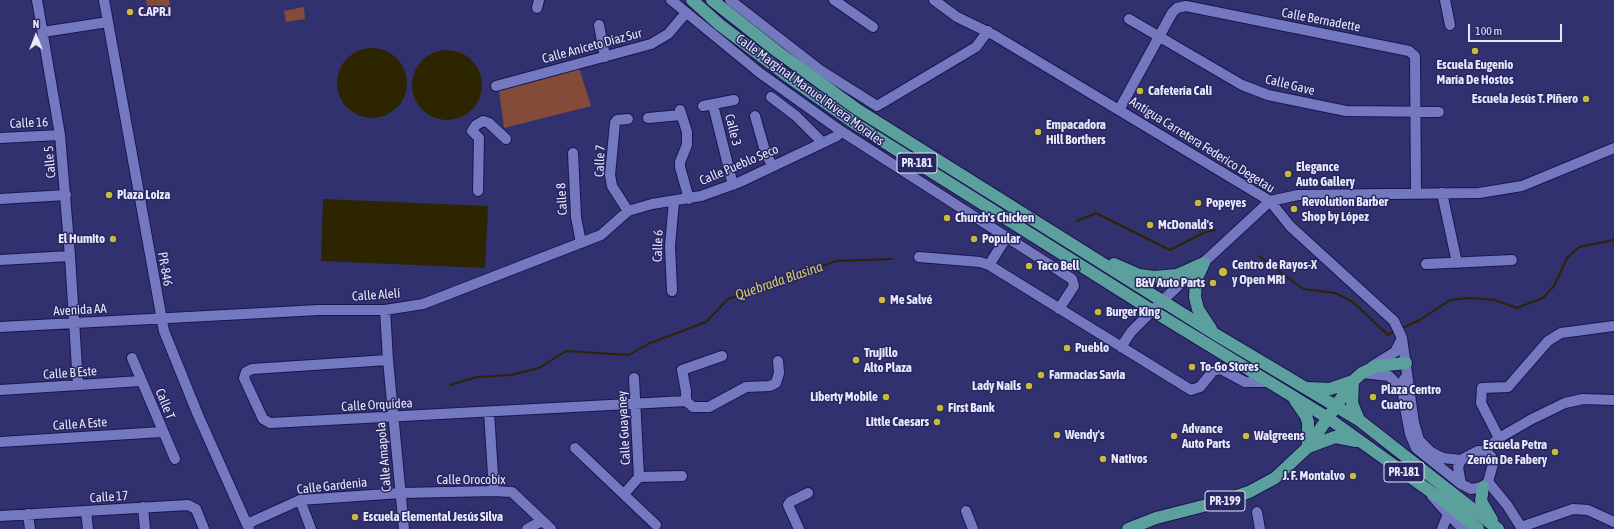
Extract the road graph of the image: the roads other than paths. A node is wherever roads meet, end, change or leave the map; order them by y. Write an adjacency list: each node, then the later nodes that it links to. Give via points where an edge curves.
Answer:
1 (37, 0): 17 (street, Calle 5)
2 (104, 0): 12 (street, PR-846 / PR-846)
3 (670, 0): 10 (street, Calle Marginal Manuel Rivera Morales)
4 (692, 0): 64 (main road, PR-181, via 726,30 857,125)
5 (712, 0): 51 (main road, PR-181, via 858,110)
6 (730, 0): 16 (street, via 820,70 877,106 976,47)
7 (834, 0): 15 (street)
8 (934, 0): 16 (street, Antigua Carretera Federico Degetau, via 957,17)
9 (1445, 0): 14 (street)
10 (685, 14): 19 (street, Calle Aniceto Díaz Sur, via 668,34 651,44); 31 (street, Calle Marginal Manuel Rivera Morales, via 760,73)
11 (1129, 19): 18 (street, Calle Gave)
12 (108, 22): 17 (street); 65 (street, PR-846 / PR-846)
13 (599, 25): 19 (street)
14 (1450, 25)
15 (873, 27)
16 (988, 31): 25 (street, Antigua Carretera Federico Degetau)
17 (43, 32): 32 (street, Calle 5)
18 (1160, 36): 25 (street, Calle Bernadette); 26 (street, Calle Gave, via 1242,85 1268,95 1346,111); 26 (street, Calle Bernadette, via 1172,13 1177,8 1186,6 1409,51 1415,56)
19 (606, 57): 20 (street, Calle Aniceto Díaz Sur)
20 (496, 86)
21 (771, 97): 35 (street, via 796,116)
22 (734, 100): 23 (street)
23 (713, 105): 24 (street); 39 (street, Calle 3)
24 (703, 106)
25 (1119, 110): 47 (street, Antigua Carretera Federico Degetau)
26 (1416, 112): 27 (street, Calle Gave); 41 (street, Calle Bernadette)
27 (1439, 112)
28 (755, 116): 38 (street)
29 (648, 118): 45 (street, via 681,112 686,145 680,167)
30 (628, 119): 48 (street, Calle 7, via 617,120 615,123 610,175 612,186)
31 (841, 131): 35 (street, Calle Pueblo Seco, via 837,136); 49 (street, Calle Marginal Manuel Rivera Morales)
32 (60, 135): 33 (street, Calle 16); 43 (street, Calle 5)
33 (0, 137)
34 (506, 139): 40 (street, via 489,123 483,121 472,131 479,138)
35 (822, 142): 38 (street, Calle Pueblo Seco)
36 (1614, 148): 42 (street, via 1522,186 1479,193)
37 (573, 153): 50 (street, Calle 8, via 576,217)
38 (772, 166): 39 (street, Calle Pueblo Seco)
39 (733, 185): 45 (street, Calle Pueblo Seco)
40 (478, 191)
41 (1416, 193): 42 (street); 47 (street, via 1298,195)
42 (1442, 193): 57 (street)
43 (66, 195): 44 (street); 52 (street, Calle 5)
44 (0, 199)
45 (688, 199): 46 (street, Calle Pueblo Seco)
46 (674, 201): 48 (street, Calle Pueblo Seco); 60 (street, Calle 6, via 670,246)
47 (1270, 201): 56 (street); 69 (street, Antigua Carretera Federico Degetau, via 1290,226 1383,309)
48 (628, 211): 50 (street, Calle Pueblo Seco, via 600,235)
49 (1006, 238): 59 (street); 62 (street, Calle Marginal Manuel Rivera Morales, via 1072,279 1074,286)
50 (581, 243): 63 (street, Calle Alelí, via 423,304)
51 (1087, 254): 56 (main road, via 1139,275 1154,277 1177,275); 61 (main road, PR-181)
52 (70, 256): 54 (street); 66 (street, Calle 5)
53 (918, 257): 59 (street)
54 (0, 260)
55 (1512, 260): 57 (street)
56 (1204, 263): 61 (street); 70 (main road, via 1196,280 1195,297 1198,309)
57 (1457, 263): 58 (street)
58 (1426, 264)
59 (989, 265): 62 (street)
60 (672, 291)
61 (1162, 301): 64 (street); 70 (main road, PR-181)
62 (1059, 309): 71 (street)
63 (385, 310): 65 (street, Calle Alelí, via 319,310); 74 (street, Calle Amapola)
64 (1152, 311): 71 (street); 81 (main road, PR-181)
65 (161, 318): 66 (street, Avenida AA); 124 (street, PR-846 / PR-846, via 198,415)
66 (75, 323): 68 (street, Avenida AA); 82 (street, Calle 5)
67 (1614, 326): 96 (street, via 1561,333 1548,341 1508,387 1482,388 1481,403)
68 (0, 327)
69 (1400, 332): 76 (street); 77 (street, via 1395,352)
70 (1215, 334): 83 (main road, PR-181)
71 (1121, 347): 81 (street, via 1191,390 1200,387 1213,371 1221,369 1245,382)
72 (722, 356): 88 (street, via 682,370)
73 (132, 358): 79 (street, Calle T)
74 (388, 360): 92 (street, Calle Amapola); 92 (street, Calle Orquídea, via 252,369 246,372 244,378 263,419 270,423)
75 (778, 361): 88 (street, via 779,373 776,383 770,386 746,387 709,407 693,407)
76 (1406, 363): 77 (main road, PR-199, via 1378,366); 85 (street); 103 (street, via 1414,423 1419,440 1431,452 1443,458)
77 (1362, 373): 80 (main road, PR-199); 85 (street, via 1389,376)
78 (634, 378): 89 (street, Calle Guayaney)
79 (142, 381): 82 (street, Calle B Este); 95 (street, Calle T)
80 (1353, 381): 83 (main road, via 1326,390); 90 (main road, PR-199); 94 (main road, via 1352,402)
81 (1271, 382): 86 (main road, PR-181)
82 (78, 385): 84 (street, Calle B Este)
83 (1301, 386): 90 (main road, PR-181)
84 (0, 390)
85 (1403, 394): 106 (street, via 1410,434 1416,448)
86 (1291, 395): 93 (main road, PR-181); 99 (main road, via 1308,422)
87 (1613, 400): 96 (street, via 1583,399 1565,403)
88 (686, 401): 89 (street, Calle Orquídea)
89 (636, 404): 91 (street, Calle Orquídea); 105 (street, Calle Guayaney)
90 (1335, 406): 93 (main road, PR-199); 94 (main road, PR-181)
91 (489, 412): 92 (street, Calle Orquídea); 109 (street)
92 (394, 417): 111 (street, Calle Amapola)
93 (1328, 418): 98 (main road, PR-181); 99 (main road, PR-199)
94 (1359, 420): 125 (main road, PR-181)
95 (162, 432): 97 (street, Calle A Este); 102 (street, Calle T)
96 (1499, 438): 101 (street)
97 (0, 442)
98 (1363, 443): 99 (main road, via 1335,437); 108 (main road, PR-181)
99 (1308, 447): 136 (main road, PR-199, via 1275,478 1249,492 1156,518)
100 (575, 448): 112 (street)
101 (1484, 451): 103 (street, via 1478,451); 107 (street, via 1491,456 1493,464)
102 (175, 460)
103 (1461, 460): 106 (street, via 1458,467)
104 (682, 476): 105 (street)
105 (639, 477): 112 (street, Calle Guayaney)
106 (1461, 484): 107 (street, via 1471,489)
107 (1486, 484): 122 (street, via 1507,505 1521,527 1573,509 1588,510); 125 (main road, via 1481,501)
108 (1423, 486): 119 (street); 140 (main road, PR-181)
109 (494, 491): 111 (street, Calle Orocobix); 121 (street, Calle Orocobix, via 512,492)
110 (808, 493): 134 (street, via 788,505)
111 (401, 494): 113 (street, Calle Gardenia); 131 (street, Calle Amapola)
112 (624, 494): 123 (street)
113 (300, 500): 124 (street, Calle Gardenia); 130 (street)
114 (142, 507): 115 (street, Calle 17); 128 (street); 129 (street, Calle 17, via 188,505 196,509)
115 (86, 511): 118 (street, Calle 17); 127 (street)
116 (966, 511): 135 (street)
117 (1257, 512): 137 (street)
118 (28, 514): 120 (street, Calle 17); 126 (street)
119 (1448, 514): 138 (street); 139 (street)
120 (0, 516)
121 (542, 521): 132 (street); 133 (street, Calle Orocobix)
122 (1614, 522)
123 (656, 525)
124 (248, 526)
125 (1497, 528)
126 (30, 529)
127 (88, 529)
128 (145, 529)
129 (204, 529)
130 (311, 529)
131 (404, 529)
132 (527, 529)
133 (551, 529)
134 (799, 529)
135 (973, 529)
136 (1128, 529)
137 (1260, 529)
138 (1442, 529)
139 (1463, 529)
140 (1478, 529)

